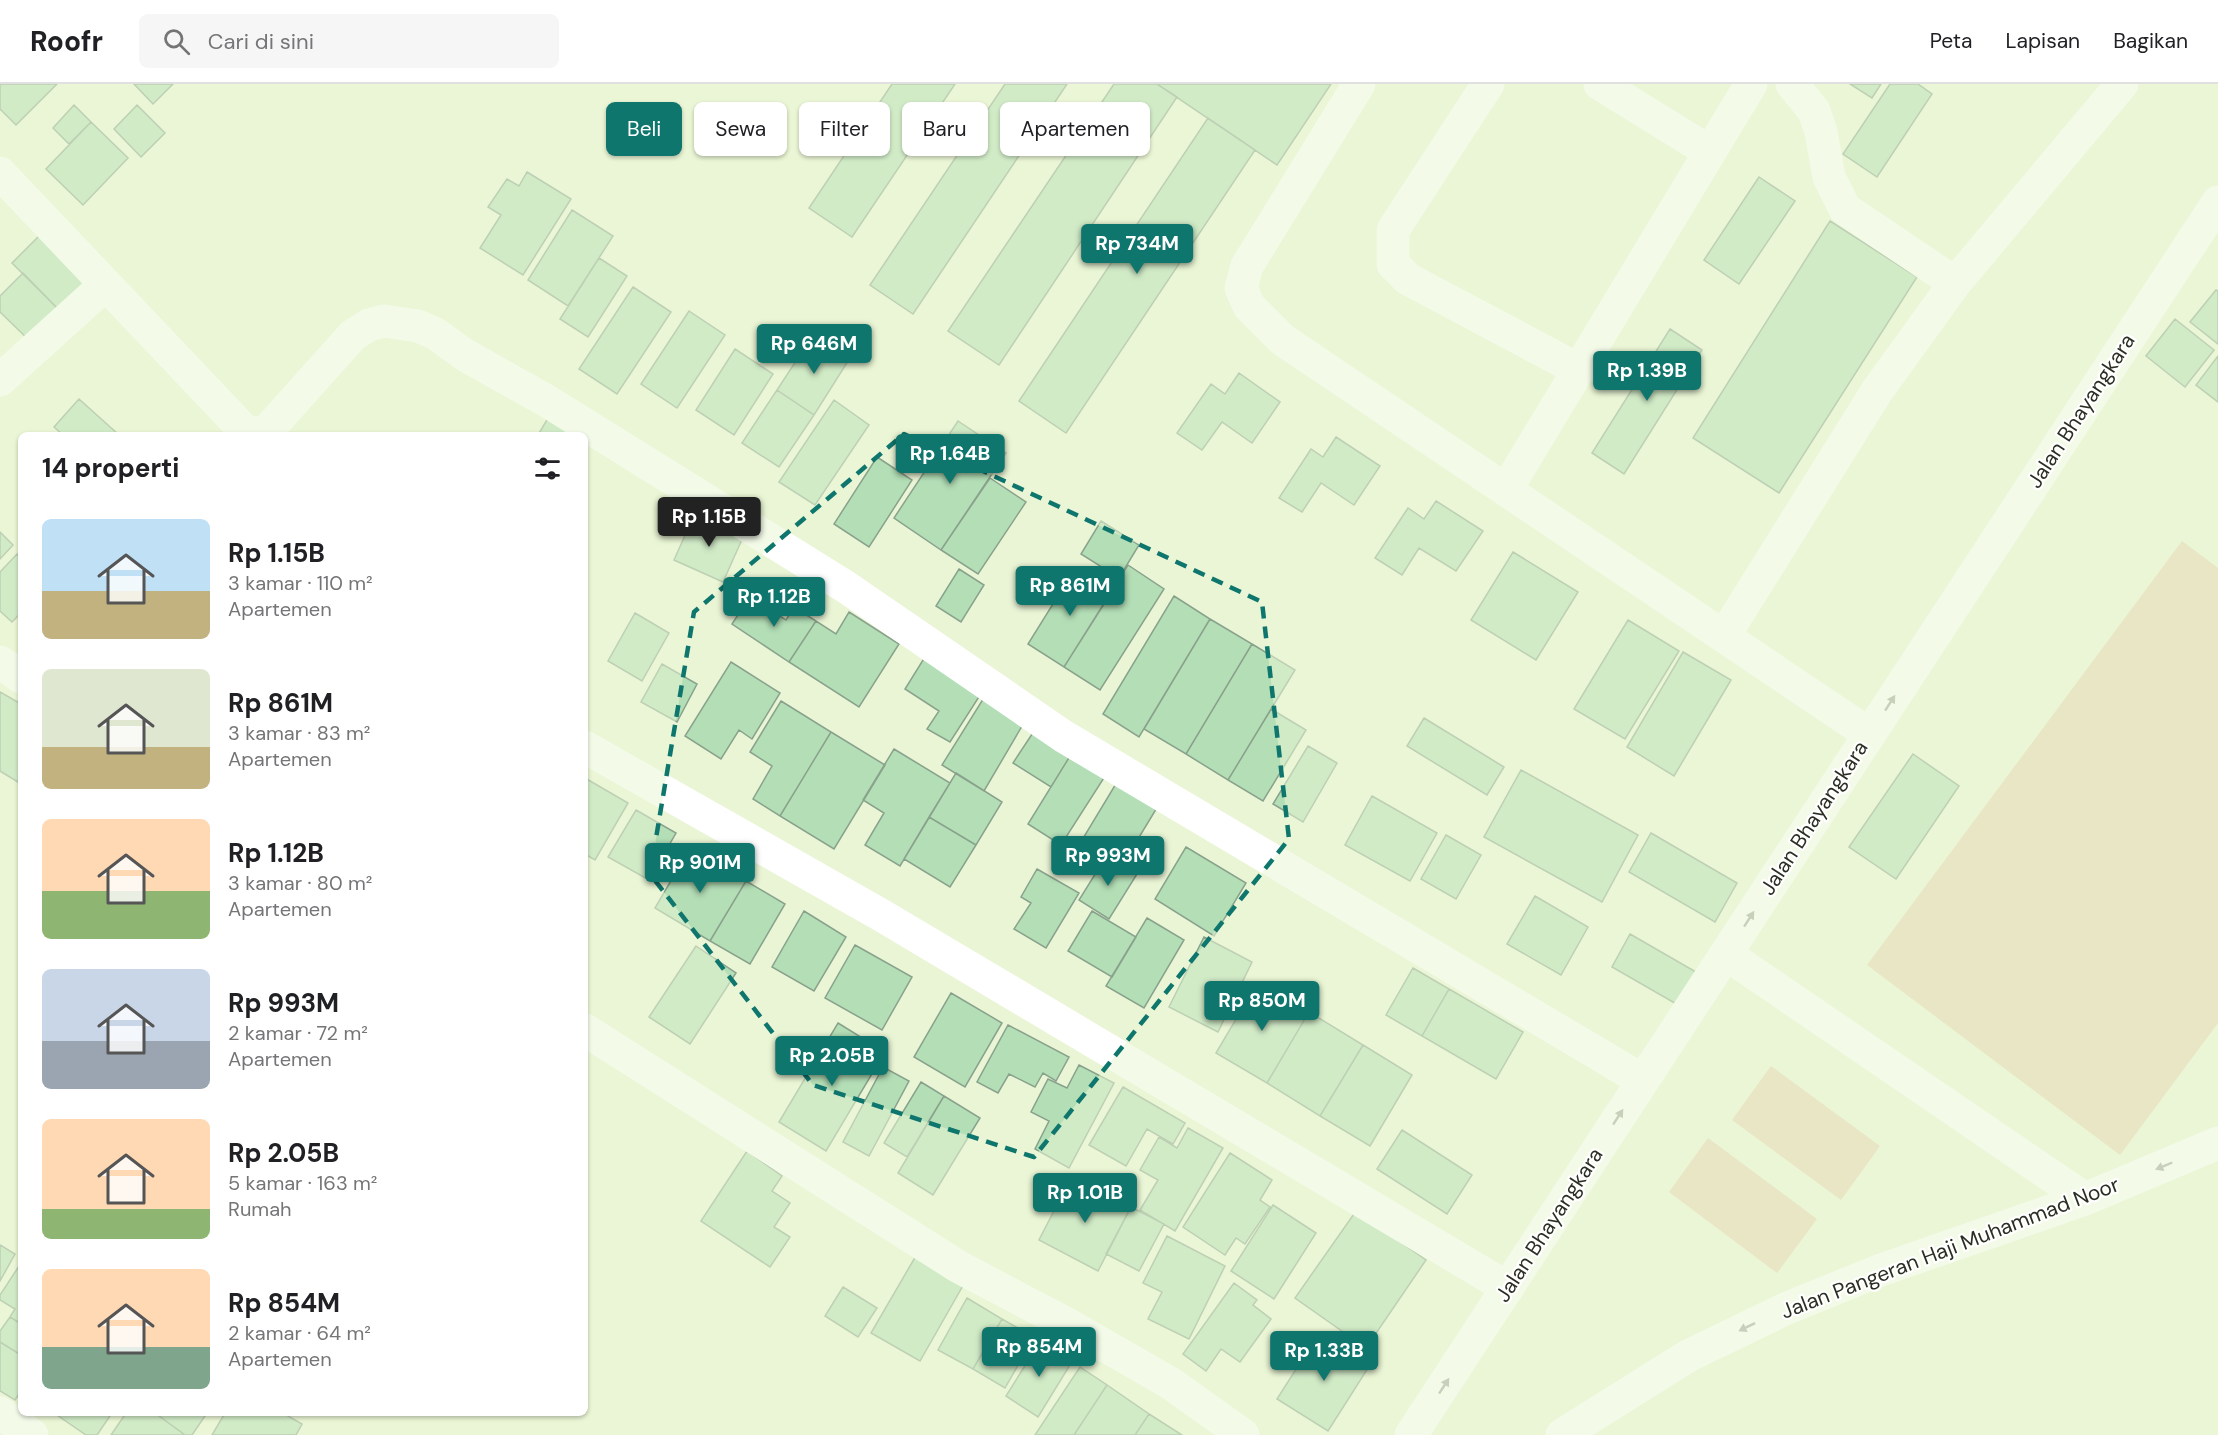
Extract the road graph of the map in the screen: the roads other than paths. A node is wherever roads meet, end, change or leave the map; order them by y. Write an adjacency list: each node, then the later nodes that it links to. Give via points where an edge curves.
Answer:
1 (1359, 84): 16 (street, via 1247,266 1241,288 1249,306 1283,340)
2 (1488, 84): 12 (street, via 1394,230 1393,264 1408,279)
3 (1600, 84): 7 (street)
4 (1752, 84): 7 (street)
5 (1792, 84): 10 (street, via 1814,111 1829,177 1845,209)
6 (2122, 84): 10 (street)
7 (1710, 152): 12 (street)
8 (0, 172): 11 (street)
9 (2218, 202): 20 (street, Jalan Bhayangkara, one-way to 9)
10 (1954, 283): 17 (street, via 1877,391)
11 (105, 285): 13 (street); 14 (street)
12 (1579, 370): 16 (street)
13 (0, 380)
14 (249, 432)
15 (259, 432): 24 (street, via 267,431 353,335 369,325 400,322 436,333 465,355 547,401 846,587 1063,736)
16 (1506, 490): 17 (street)
17 (1724, 636): 20 (street)
18 (0, 662): 19 (street)
19 (18, 675)
20 (1869, 734): 22 (street, Jalan Bhayangkara, one-way to 20)
21 (588, 749): 27 (street, via 881,915)
22 (1726, 954): 24 (street, Jalan Bhayangkara); 26 (street)
23 (588, 1032): 30 (street, via 959,1267 1170,1383)
24 (1642, 1080): 27 (street, Jalan Bhayangkara, one-way to 24)
25 (2218, 1143): 26 (street, Jalan Pangeran Haji Muhammad Noor, one-way to 26)
26 (2085, 1199): 32 (street, Jalan Pangeran Haji Muhammad Noor, one-way to 32, via 1881,1270 1785,1309 1688,1356)
27 (1508, 1288): 31 (street, Jalan Bhayangkara, one-way to 27)
28 (0, 1414): 29 (street)
29 (32, 1435)
30 (1243, 1435)
31 (1412, 1435)
32 (1562, 1435)

